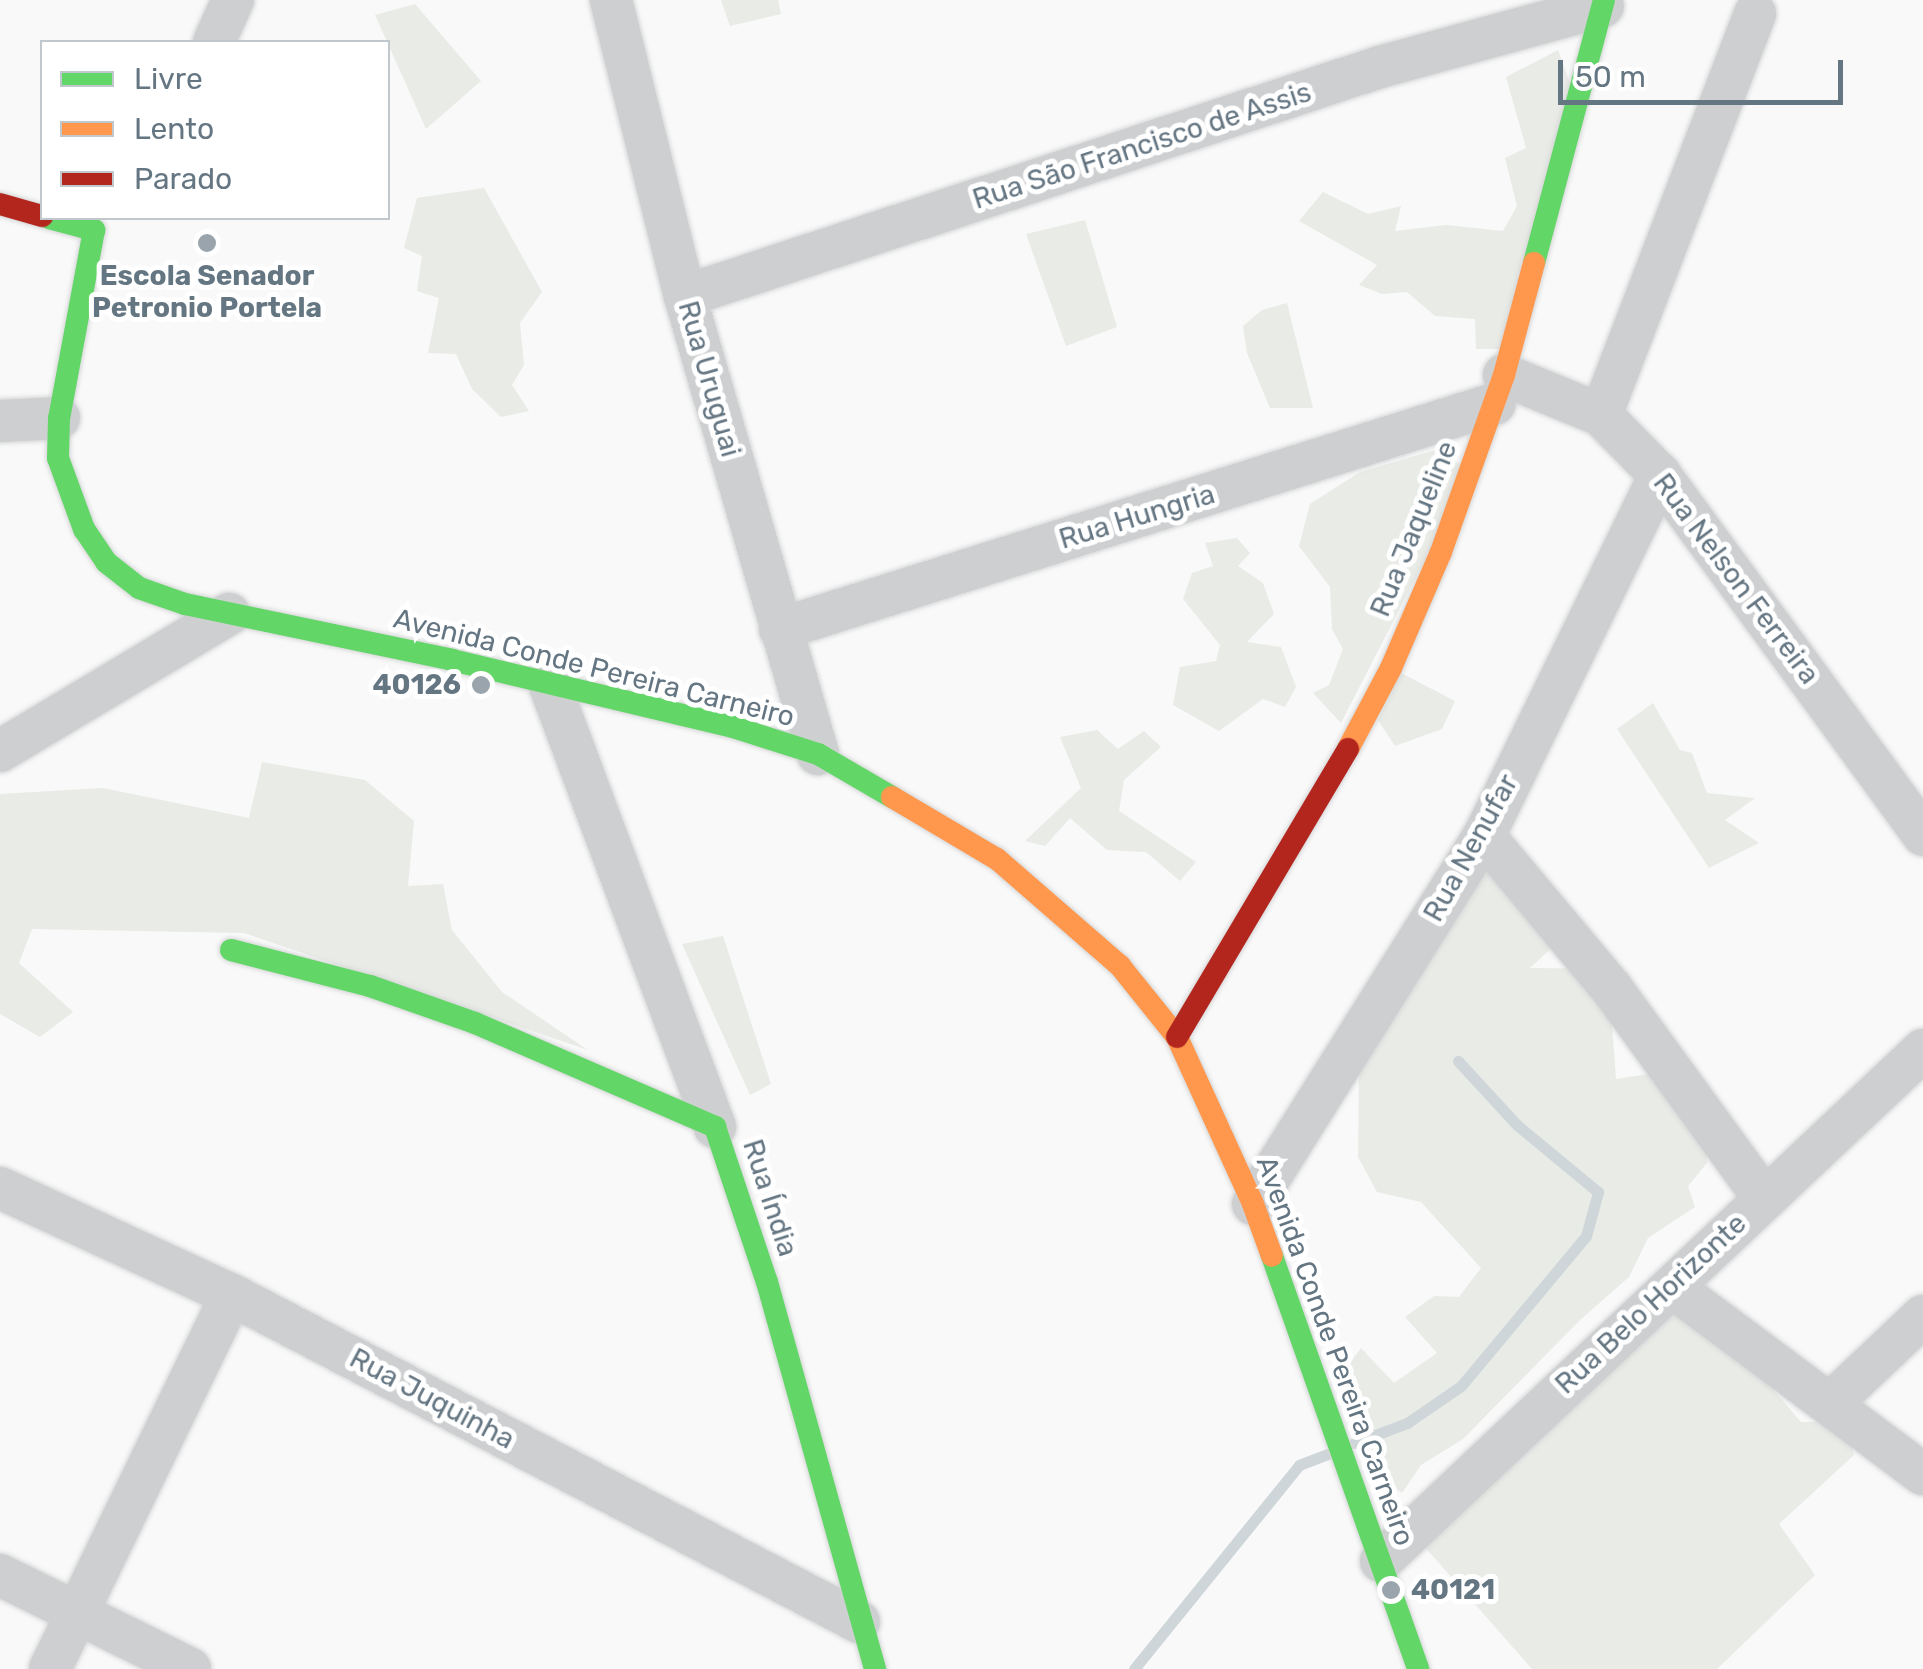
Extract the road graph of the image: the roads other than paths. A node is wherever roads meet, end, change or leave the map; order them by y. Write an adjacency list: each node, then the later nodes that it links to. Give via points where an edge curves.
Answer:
1 (233, 0): 5 (street)
2 (611, 0): 10 (street, Rua Uruguai)
3 (1603, 3): 10 (street, Rua São Francisco de Assis, via 1380,67); 11 (main road, Rua Jaqueline)
4 (1755, 14): 12 (street)
5 (215, 40)
6 (0, 204): 7 (main road, Avenida Conde Pereira Carneiro)
7 (40, 215)
8 (70, 220): 9 (main road, Avenida Conde Pereira Carneiro)
9 (101, 224): 13 (main road, Avenida Conde Pereira Carneiro)
10 (685, 296): 17 (street, Rua Uruguai)
11 (1499, 390): 12 (street, Rua Nelson Ferreira); 17 (street, Rua Hungria); 24 (main road, Rua Jaqueline, via 1391,668)
12 (1601, 415): 15 (street, Rua Nelson Ferreira)
13 (59, 418): 14 (street); 16 (main road, Avenida Conde Pereira Carneiro, via 58,458 67,492 106,562 139,588)
14 (0, 421)
15 (1660, 475): 21 (street, Rua Nelson Ferreira); 22 (street, Rua Nenufar)
16 (229, 614): 18 (main road, Avenida Conde Pereira Carneiro); 19 (street)
17 (780, 629): 20 (street, Rua Uruguai)
18 (549, 683): 20 (main road, Avenida Conde Pereira Carneiro); 26 (street)
19 (0, 752)
20 (818, 754): 24 (main road, Avenida Conde Pereira Carneiro, via 997,858 1088,934)
21 (1923, 834)
22 (1484, 836): 28 (street, via 1612,989); 29 (street, Rua Nenufar)
23 (231, 950): 26 (main road, Rua Índia, via 370,986 474,1024)
24 (1177, 1036): 29 (main road, Avenida Conde Pereira Carneiro)
25 (1923, 1050): 28 (street, Rua Belo Horizonte)
26 (715, 1127): 38 (main road, Rua Índia, via 767,1282)
27 (0, 1188): 31 (street, Rua Juquinha)
28 (1764, 1198): 30 (street, Rua Belo Horizonte)
29 (1253, 1204): 35 (main road, Avenida Conde Pereira Carneiro)
30 (1672, 1287): 33 (street); 35 (street, Rua Belo Horizonte)
31 (232, 1294): 37 (street); 38 (street, Rua Juquinha)
32 (1923, 1316): 33 (street)
33 (1830, 1404): 34 (street)
34 (1923, 1474)
35 (1381, 1561): 42 (main road, Avenida Conde Pereira Carneiro)
36 (0, 1576): 37 (street)
37 (77, 1615): 39 (street); 40 (street)
38 (859, 1622): 41 (main road, Rua Índia)
39 (50, 1669)
40 (190, 1669)
41 (875, 1669)
42 (1418, 1669)

